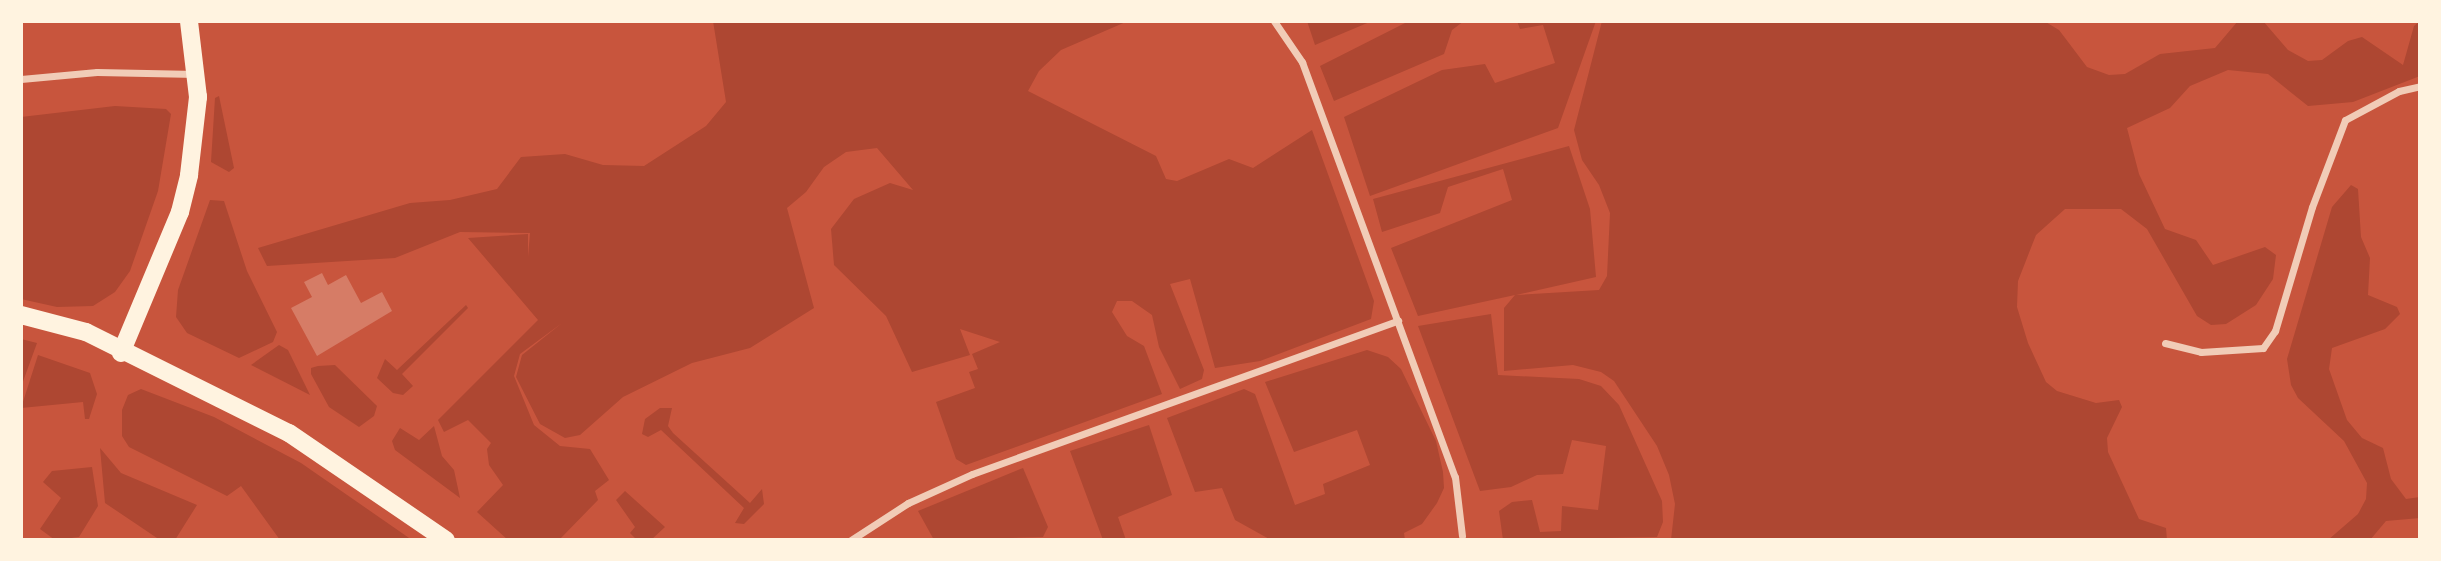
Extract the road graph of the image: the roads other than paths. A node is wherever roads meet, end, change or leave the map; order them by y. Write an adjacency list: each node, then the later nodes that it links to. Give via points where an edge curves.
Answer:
1 (188, 21): 3 (main road)
2 (1274, 21): 7 (street, via 1302,62)
3 (197, 74): 4 (street, via 97,72); 9 (main road, via 197,125 180,212)
4 (21, 79)
5 (2420, 86): 8 (street, via 2399,91 2346,120 2312,207 2275,331 2263,348 2201,352)
6 (21, 315): 9 (main road, via 86,332)
7 (1398, 321): 10 (street, via 1455,477); 12 (street, via 972,474 908,503)
8 (2165, 343)
9 (121, 353): 11 (main road, via 289,433)
10 (1462, 536)
11 (446, 540)
12 (851, 540)

